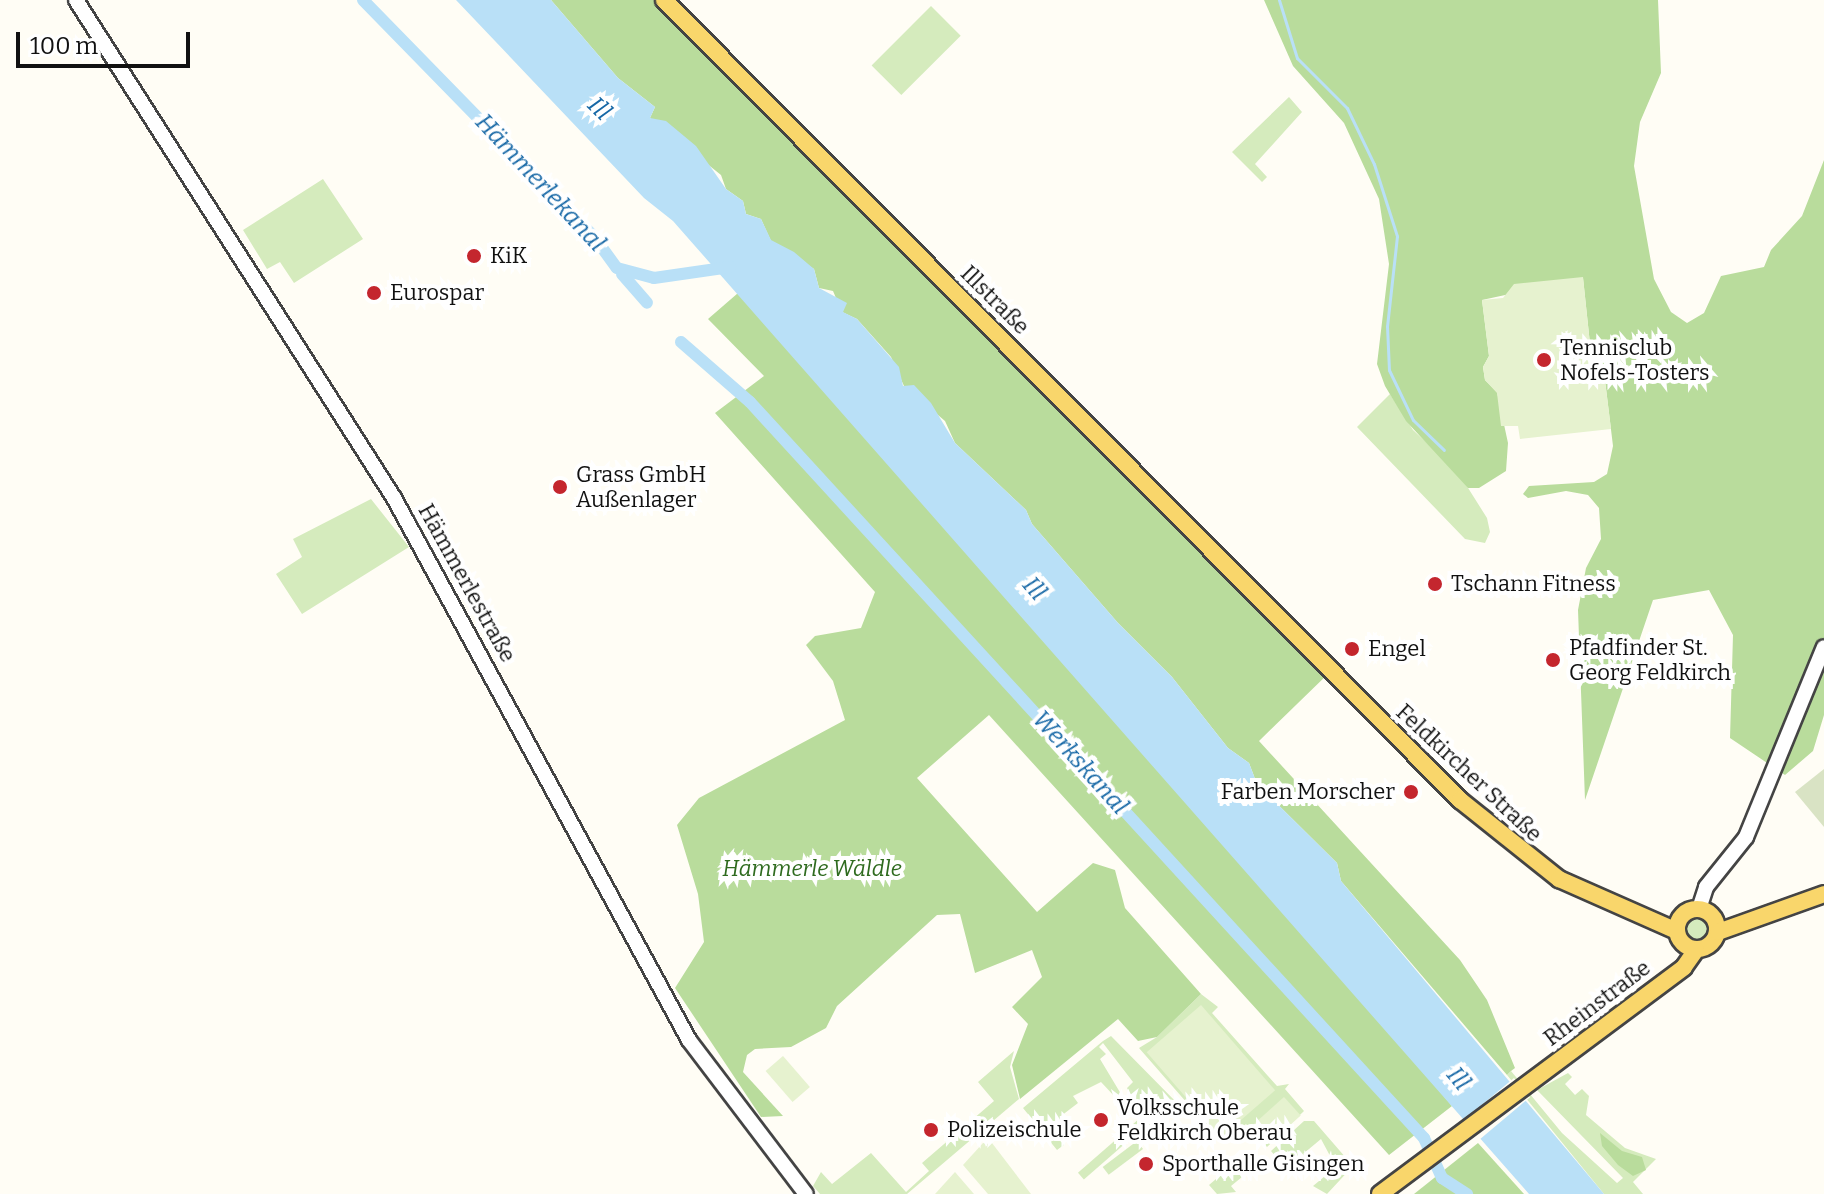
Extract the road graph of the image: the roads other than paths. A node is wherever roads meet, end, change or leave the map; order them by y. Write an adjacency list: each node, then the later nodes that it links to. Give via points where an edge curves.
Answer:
1 (76, 0): 9 (street, Hämmerlestraße, via 394,498 689,1040)
2 (664, 0): 3 (main road, Illstraße)
3 (1293, 632): 8 (main road, Feldkircher Straße, via 1511,845 1568,885)
4 (1824, 647): 6 (street, via 1746,837 1706,887)
5 (1824, 894): 7 (main road)
6 (1699, 909): 7 (main road); 8 (main road)
7 (1717, 926): 8 (main road, via 1709,946)
8 (1684, 936): 10 (main road, Rheinstraße, via 1672,974)
9 (806, 1194)
10 (1380, 1194)

